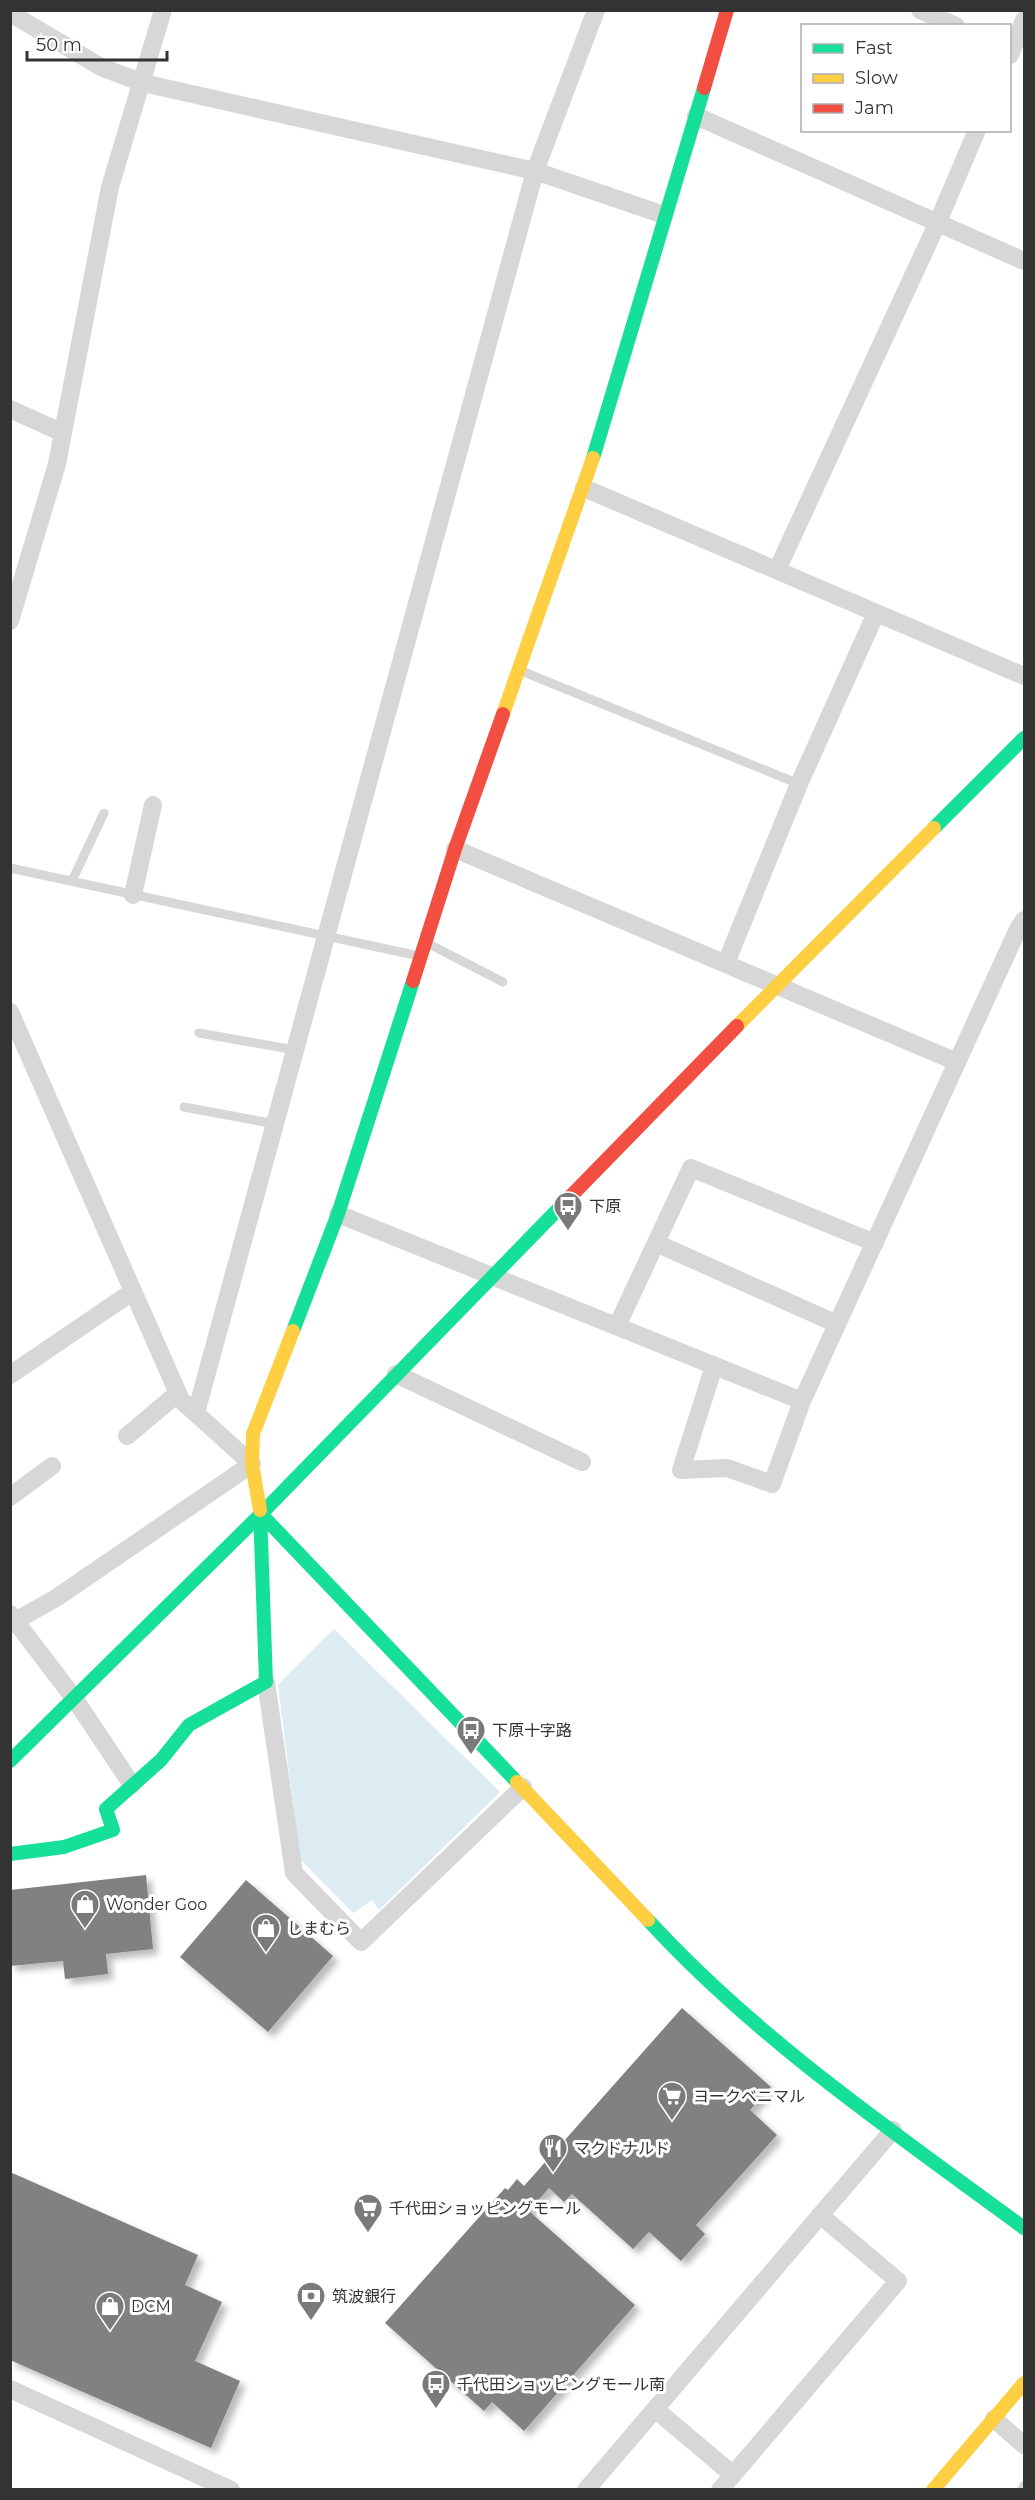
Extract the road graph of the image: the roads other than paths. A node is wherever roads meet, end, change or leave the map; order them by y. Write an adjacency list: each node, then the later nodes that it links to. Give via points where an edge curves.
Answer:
1 (163, 10): 9 (street)
2 (596, 10): 12 (street)
3 (727, 10): 10 (street)
4 (920, 10): 7 (street)
5 (10, 13): 9 (street, via 101,67)
6 (1024, 20): 8 (street)
7 (952, 24)
8 (1014, 52)
9 (143, 83): 12 (street); 17 (street, via 110,187)
10 (696, 116): 13 (street); 14 (street)
11 (976, 132): 14 (street)
12 (535, 171): 13 (street); 33 (street)
13 (664, 215): 18 (street)
14 (937, 224): 15 (street); 19 (street)
15 (1024, 261)
16 (10, 409): 17 (street)
17 (63, 433): 21 (street)
18 (584, 488): 19 (street); 22 (street)
19 (777, 570): 20 (street)
20 (876, 612): 23 (street); 25 (street)
21 (10, 621)
22 (519, 670): 25 (lane); 28 (street)
23 (1024, 676)
24 (1024, 738): 38 (street)
25 (799, 784): 36 (street)
26 (153, 805): 31 (street)
27 (104, 813): 30 (lane)
28 (455, 849): 34 (street); 36 (street)
29 (10, 868): 30 (lane)
30 (72, 881): 31 (lane)
31 (133, 895): 33 (lane)
32 (1024, 920): 42 (street)
33 (327, 936): 35 (lane); 41 (street)
34 (425, 942): 35 (street); 37 (lane)
35 (421, 956): 45 (street)
36 (726, 963): 38 (street)
37 (503, 982)
38 (777, 985): 42 (street); 48 (street)
39 (10, 1012): 49 (street)
40 (199, 1033): 41 (lane)
41 (296, 1050): 44 (street)
42 (957, 1062): 47 (street)
43 (184, 1107): 44 (lane)
44 (275, 1124): 57 (street)
45 (338, 1214): 48 (street); 60 (street, via 253,1434)
46 (656, 1243): 47 (street, via 691,1168); 50 (street); 51 (street)
47 (875, 1243): 50 (street)
48 (492, 1276): 51 (street); 53 (street)
49 (132, 1292): 54 (street); 55 (street)
50 (837, 1324): 56 (street)
51 (617, 1326): 52 (street)
52 (714, 1366): 56 (street); 56 (street, via 681,1470 727,1468 772,1484)
53 (396, 1374): 59 (street); 63 (street)
54 (10, 1375)
55 (178, 1393): 57 (street); 58 (street)
56 (802, 1401)
57 (196, 1413): 60 (street)
58 (127, 1436)
59 (582, 1462)
60 (252, 1464): 63 (street); 64 (street, via 56,1598)
61 (52, 1466): 62 (street)
62 (10, 1497)
63 (261, 1514): 65 (street); 66 (street); 69 (street)
64 (12, 1620): 66 (street)
65 (266, 1682): 68 (street, via 189,1725 161,1760); 69 (street, via 294,1873 361,1942)
66 (74, 1698): 67 (street); 68 (street)
67 (10, 1761)
68 (132, 1785): 70 (street, via 106,1809 112,1830 64,1847)
69 (522, 1787): 71 (street, via 678,1953 733,2005)
70 (10, 1854)
71 (893, 2130): 72 (street); 73 (street)
72 (820, 2215): 76 (street); 79 (street, via 898,2281)
73 (1024, 2228)
74 (1024, 2383): 77 (street)
75 (10, 2389): 81 (street)
76 (655, 2409): 79 (street); 82 (street)
77 (994, 2420): 78 (street); 84 (street)
78 (1024, 2445)
79 (732, 2474): 83 (street)
80 (1024, 2486): 85 (lane)
81 (231, 2490)
82 (586, 2490)
83 (720, 2490)
84 (933, 2490)
85 (1021, 2490)

